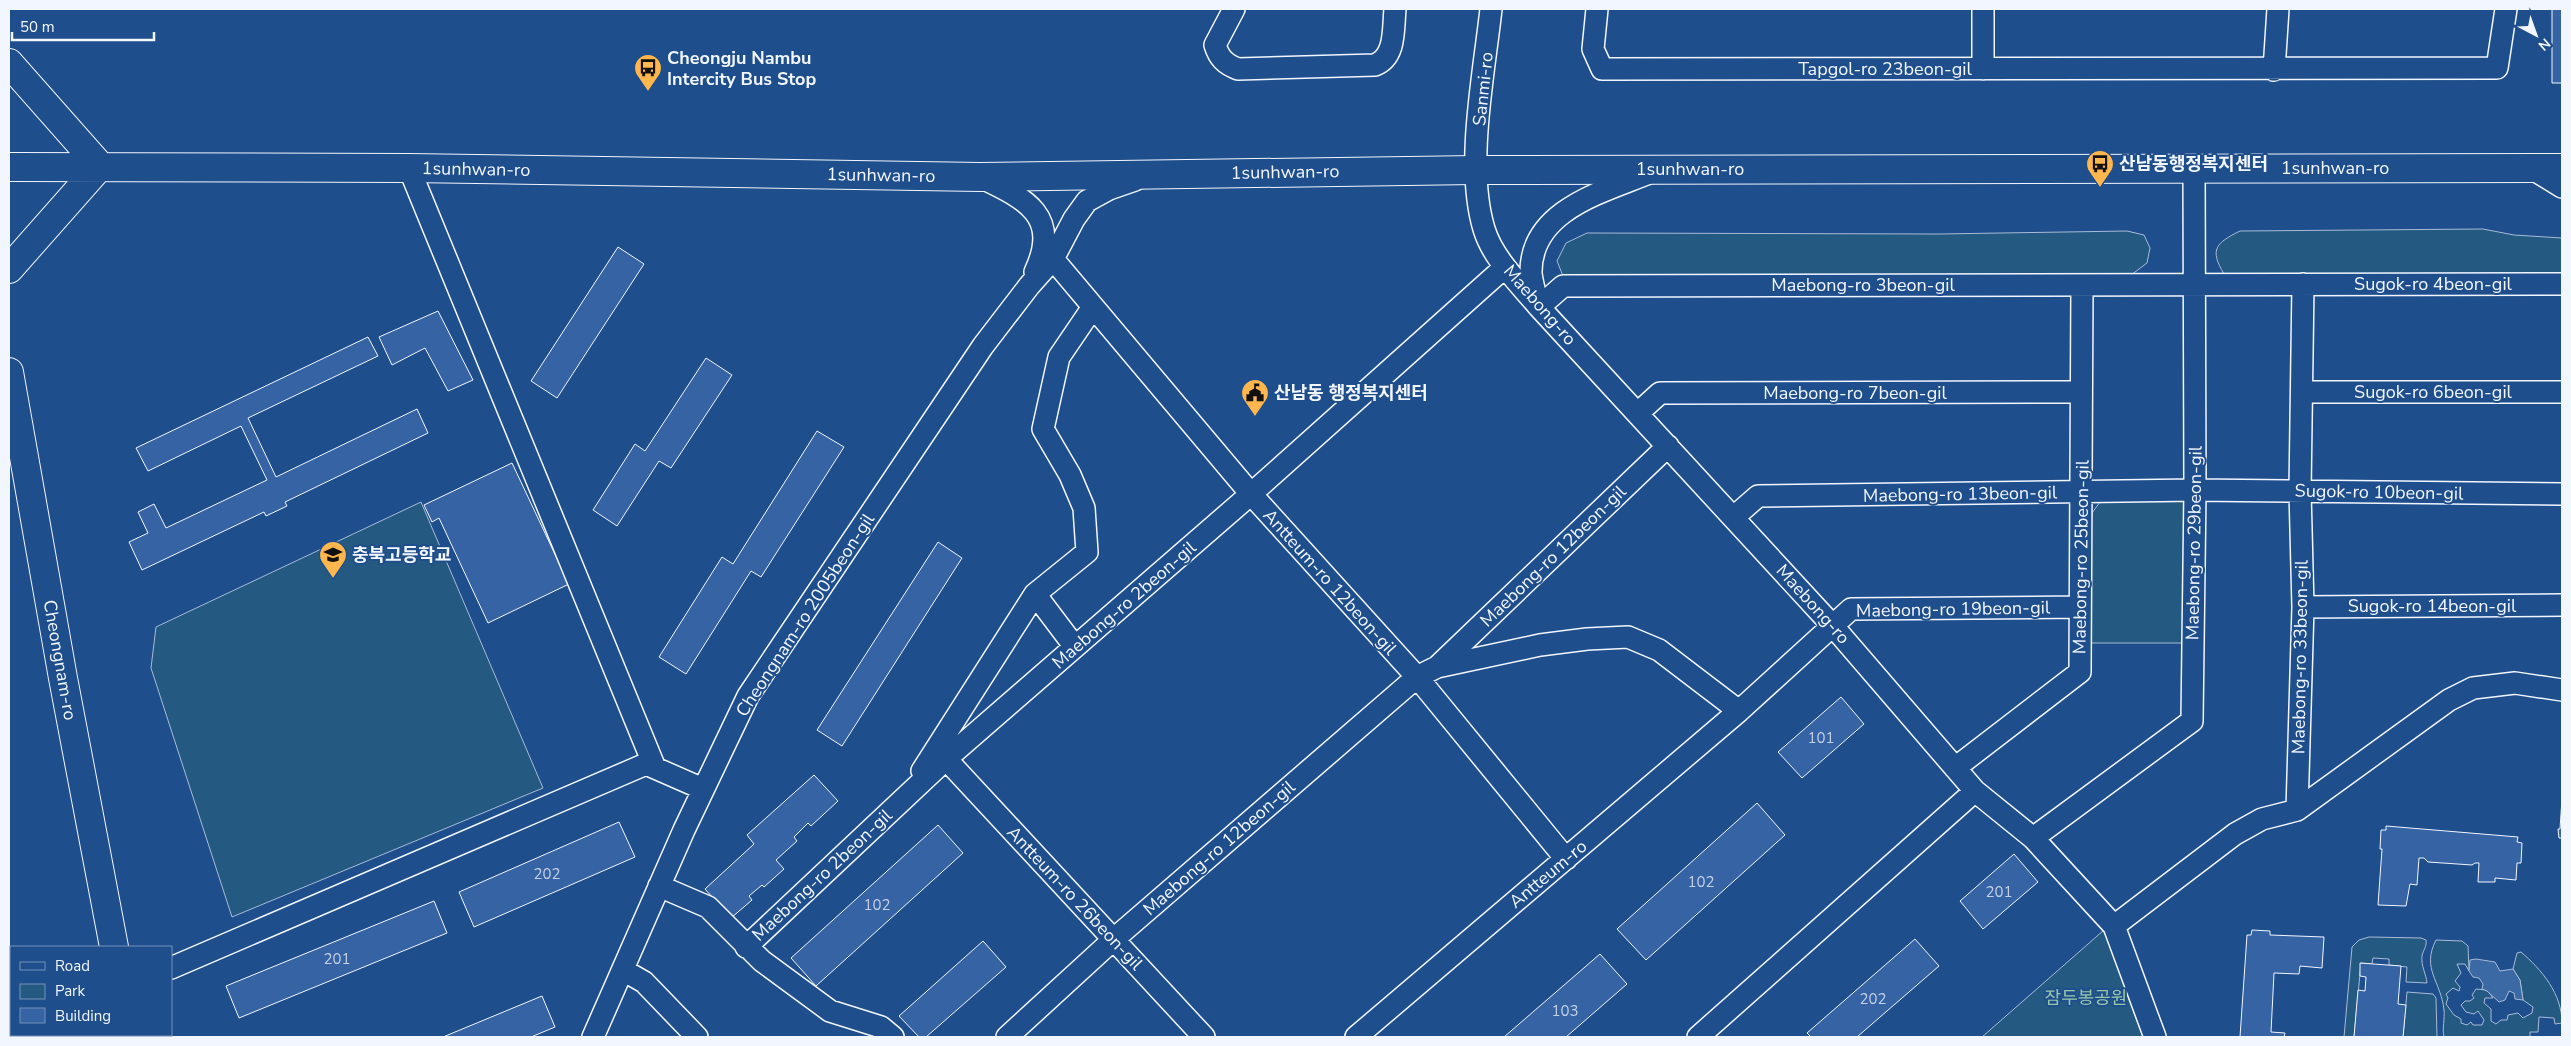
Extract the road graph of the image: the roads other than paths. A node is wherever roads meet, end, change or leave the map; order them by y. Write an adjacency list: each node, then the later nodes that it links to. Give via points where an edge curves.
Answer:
1 (1234, 9): 2 (street, via 1215,45 1226,64 1238,69 1374,65 1384,61 1391,50)
2 (1395, 9)
3 (1491, 9): 18 (street, Sanmi-ro)
4 (1597, 9): 9 (street, Tapgol-ro 23beon-gil, via 1594,49 1602,69)
5 (1982, 9): 9 (street, Tapgol-ro 23beon-gil)
6 (2278, 9): 10 (street)
7 (2506, 9): 10 (street, Tapgol-ro 23beon-gil, via 2497,68)
8 (9, 64): 13 (main road)
9 (1983, 69): 10 (street, Tapgol-ro 23beon-gil)
10 (2274, 70)
11 (2562, 155): 16 (street)
12 (9, 166): 13 (main road, 1sunhwan-ro)
13 (100, 166): 14 (main road, 1sunhwan-ro); 25 (main road)
14 (409, 168): 21 (main road, 1sunhwan-ro); 56 (street)
15 (2194, 168): 16 (main road, 1sunhwan-ro); 19 (main road, 1sunhwan-ro); 29 (street, Maebong-ro 29beon-gil)
16 (2531, 168): 17 (main road, 1sunhwan-ro); 22 (street)
17 (2562, 168)
18 (1474, 170): 19 (main road, 1sunhwan-ro); 20 (main road, 1sunhwan-ro); 24 (street, Maebong-ro, via 1484,230)
19 (1657, 170): 32 (street, via 1571,206 1551,223 1533,256 1531,273)
20 (1149, 174): 21 (main road, 1sunhwan-ro); 23 (street, via 1087,201)
21 (980, 177): 30 (street, via 1018,196 1042,224 1042,259)
22 (2562, 187)
23 (1053, 259): 30 (street); 31 (street, Antteum-ro 12beon-gil)
24 (1506, 267): 32 (street, Maebong-ro); 42 (street, Maebong-ro 2beon-gil)
25 (9, 270)
26 (2303, 284): 27 (street, Sugok-ro 4beon-gil); 29 (street, Sugok-ro 4beon-gil); 35 (street, Maebong-ro 33beon-gil)
27 (2562, 284)
28 (2082, 285): 29 (street, Maebong-ro 3beon-gil); 32 (street, Maebong-ro 3beon-gil, via 1563,286); 34 (street, Maebong-ro 25beon-gil)
29 (2195, 285): 39 (street, Maebong-ro 29beon-gil)
30 (1029, 286): 58 (street, Cheongnam-ro 2005beon-gil, via 983,346 748,696)
31 (1093, 306): 42 (street, Antteum-ro 12beon-gil); 45 (street, via 1059,357 1043,430 1070,475 1084,508 1087,552)
32 (1539, 306): 37 (street, Maebong-ro)
33 (9, 372): 67 (main road, Cheongnam-ro)
34 (2081, 392): 37 (street, Maebong-ro 7beon-gil, via 1660,393); 41 (street, Maebong-ro 25beon-gil)
35 (2303, 392): 36 (street, Sugok-ro 6beon-gil); 40 (street, Maebong-ro 33beon-gil)
36 (2562, 392)
37 (1638, 413): 38 (street, Maebong-ro)
38 (1668, 446): 44 (street, Maebong-ro); 51 (street, Maebong-ro 12beon-gil)
39 (2195, 490): 40 (street, Sugok-ro 10beon-gil); 41 (street, Maebong-ro 13beon-gil); 62 (street, Maebong-ro 29beon-gil, via 2192,721)
40 (2300, 491): 43 (street, Sugok-ro 10beon-gil); 47 (street, Maebong-ro 33beon-gil)
41 (2082, 493): 44 (street, Maebong-ro 13beon-gil, via 1758,496); 48 (street, Maebong-ro 25beon-gil)
42 (1250, 494): 50 (street, Maebong-ro 2beon-gil); 52 (street, Antteum-ro 12beon-gil)
43 (2562, 494)
44 (1734, 517): 49 (street, Maebong-ro)
45 (1035, 594): 50 (street); 60 (street)
46 (2562, 605): 47 (street, Sugok-ro 14beon-gil)
47 (2303, 607): 61 (street, Maebong-ro 33beon-gil)
48 (2080, 608): 49 (street, Maebong-ro 19beon-gil, via 1851,609); 57 (street, Maebong-ro 25beon-gil, via 2080,672)
49 (1832, 625): 54 (street, Antteum-ro); 57 (street, Maebong-ro)
50 (1075, 647): 55 (street, Maebong-ro 2beon-gil)
51 (1437, 667): 52 (street, Maebong-ro 12beon-gil); 54 (street, Maebong-ro 12beon-gil, via 1540,646 1628,637 1659,650)
52 (1417, 677): 63 (street, Antteum-ro 12beon-gil); 66 (street, Maebong-ro 12beon-gil)
53 (2562, 690): 61 (street, via 2515,684 2473,688 2449,700)
54 (1739, 711): 63 (street, Antteum-ro)
55 (946, 759): 60 (street, Maebong-ro 2beon-gil); 66 (street, Antteum-ro 26beon-gil)
56 (655, 768): 58 (street); 69 (street, via 646,764)
57 (1955, 768): 59 (street, Maebong-ro)
58 (703, 789): 64 (street, Cheongnam-ro 2005beon-gil)
59 (1976, 791): 62 (street, Maebong-ro); 77 (street)
60 (906, 796): 68 (street, Maebong-ro 2beon-gil)
61 (2297, 810): 65 (street, via 2262,819 2235,834)
62 (2033, 838): 65 (street, Maebong-ro)
63 (1566, 859): 76 (street, Antteum-ro)
64 (659, 886): 68 (street, via 708,907); 70 (street, Cheongnam-ro 2005beon-gil)
65 (2114, 926): 78 (street, Maebong-ro)
66 (1114, 939): 74 (street, Maebong-ro 12beon-gil); 75 (street, Antteum-ro 26beon-gil)
67 (114, 946)
68 (746, 946): 73 (street, via 830,1011 882,1027)
69 (172, 968)
70 (623, 970): 71 (street, Cheongnam-ro 2005beon-gil); 72 (street, via 644,982)
71 (593, 1037)
72 (697, 1037)
73 (893, 1037)
74 (1007, 1037)
75 (1204, 1037)
76 (1356, 1037)
77 (1698, 1037)
78 (2155, 1037)

